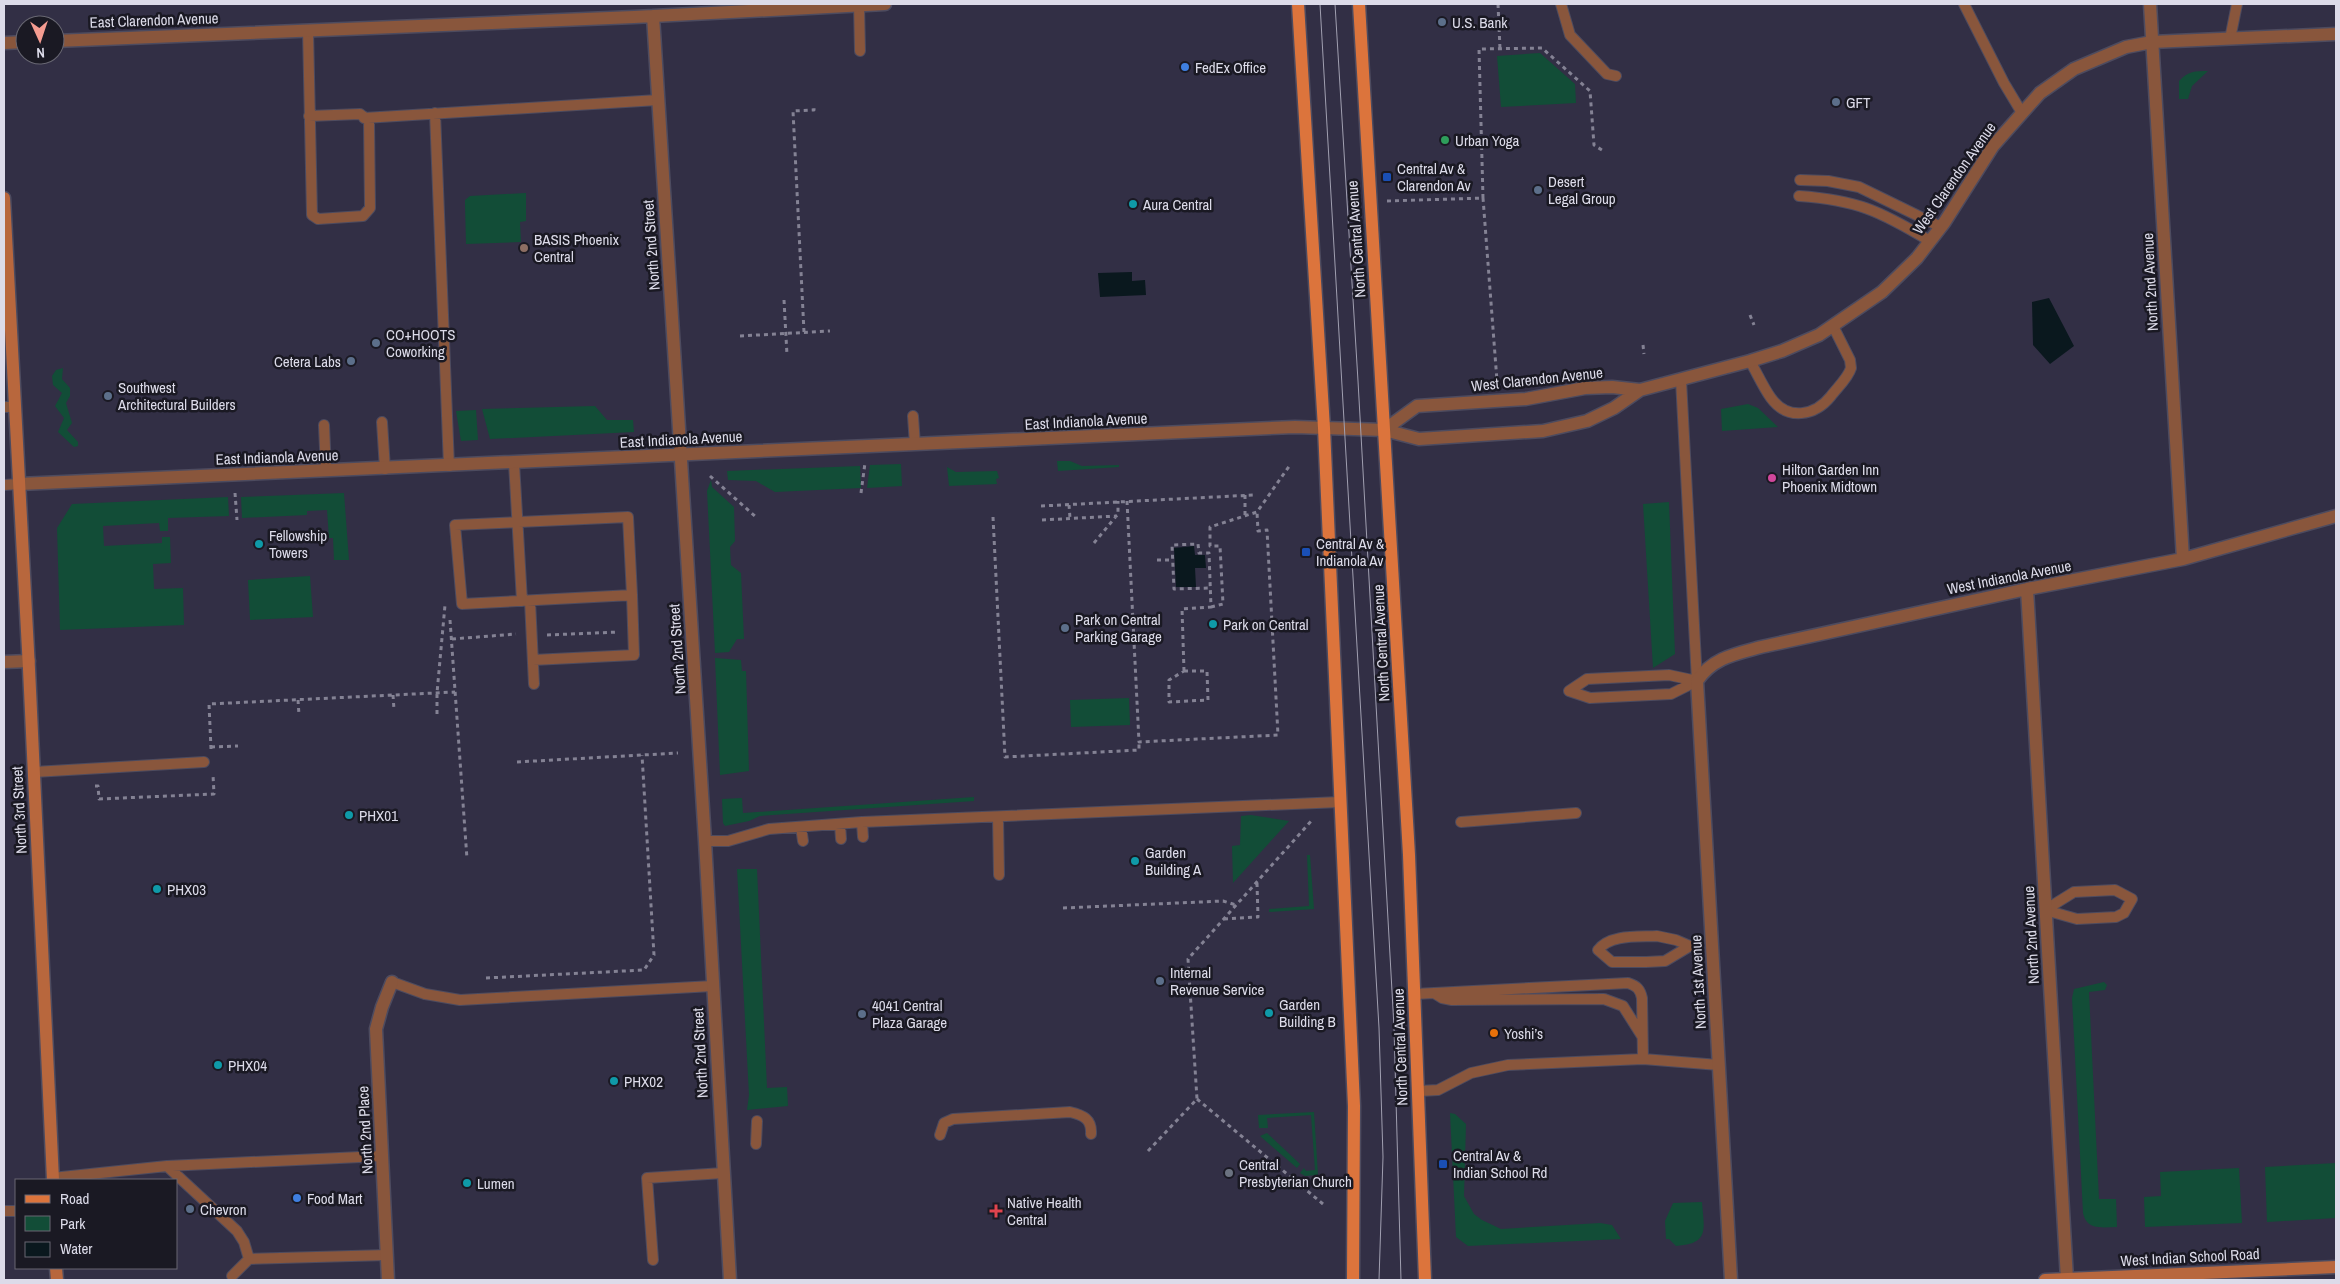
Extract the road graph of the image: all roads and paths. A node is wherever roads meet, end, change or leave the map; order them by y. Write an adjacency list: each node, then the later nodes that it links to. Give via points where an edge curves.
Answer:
1 (885, 4): 9 (street, East Clarendon Avenue)
2 (1298, 4): 52 (main road)
3 (1359, 4): 54 (main road, North Central Avenue)
4 (1498, 4): 16 (path)
5 (1561, 4): 18 (lane, via 1570,35 1607,74)
6 (1964, 4): 22 (lane)
7 (2150, 4): 15 (street, North 2nd Avenue)
8 (2237, 4): 13 (lane)
9 (859, 5): 10 (street, East Clarendon Avenue); 17 (lane)
10 (652, 16): 11 (street, East Clarendon Avenue); 19 (street, North 2nd Street)
11 (308, 30): 14 (street, East Clarendon Avenue); 23 (lane)
12 (2336, 34): 13 (street, West Clarendon Avenue)
13 (2230, 39): 15 (street, West Clarendon Avenue)
14 (65, 41)
15 (2152, 42): 22 (street, West Clarendon Avenue, via 2126,47 2074,69 2040,93); 84 (street, North 2nd Avenue)
16 (1500, 48): 25 (path, via 1542,48 1590,92 1594,145); 29 (path, via 1479,49)
17 (860, 51)
18 (1616, 76)
19 (658, 100): 21 (lane); 56 (street, North 2nd Street)
20 (814, 106): 38 (path, via 814,110 793,111)
21 (435, 113): 24 (lane); 60 (lane)
22 (2022, 113): 31 (street, West Clarendon Avenue, via 1993,146)
23 (309, 116): 24 (lane, via 360,114); 24 (lane, via 312,215 318,219 364,216 370,208 369,121)
24 (364, 118)
25 (1605, 152)
26 (1800, 180): 31 (lane, via 1859,187)
27 (1799, 196): 32 (lane, via 1829,198 1870,209 1891,217)
28 (4, 198): 48 (street, North 3rd Street)
29 (1483, 198): 30 (path); 46 (path)
30 (1387, 201)
31 (1941, 227): 32 (street, West Clarendon Avenue)
32 (1930, 241): 36 (street, West Clarendon Avenue, via 1882,292)
33 (784, 300): 39 (path)
34 (1750, 315): 35 (path)
35 (1754, 325)
36 (1833, 326): 44 (street, West Clarendon Avenue, via 1789,348); 44 (lane, via 1851,368 1819,408 1800,413 1778,405)
37 (830, 331): 38 (path)
38 (804, 332): 39 (path)
39 (786, 333): 40 (path); 43 (path)
40 (740, 336)
41 (1643, 345): 42 (path)
42 (1644, 354)
43 (787, 355)
44 (1750, 361): 45 (street, West Clarendon Avenue)
45 (1681, 380): 47 (street, West Clarendon Avenue); 98 (lane)
46 (1497, 381)
47 (1640, 390): 54 (street, West Clarendon Avenue, via 1584,388 1526,399 1417,406); 54 (street, West Clarendon Avenue, via 1587,421 1543,431 1419,439)
48 (9, 407): 64 (street, North 3rd Street)
49 (913, 416): 55 (lane)
50 (382, 422): 61 (lane)
51 (324, 425): 62 (lane)
52 (1324, 428): 53 (street, East Indianola Avenue); 55 (street, East Indianola Avenue); 116 (main road)
53 (1345, 428): 54 (street, West Clarendon Avenue)
54 (1384, 430): 140 (main road, North Central Avenue)
55 (915, 445): 56 (street, East Indianola Avenue)
56 (681, 455): 57 (street, East Indianola Avenue); 127 (street, North 2nd Street)
57 (514, 463): 60 (street, East Indianola Avenue); 82 (lane)
58 (865, 463): 67 (path)
59 (1290, 465): 73 (path)
60 (449, 466): 61 (street, East Indianola Avenue)
61 (385, 469): 62 (street, East Indianola Avenue)
62 (326, 472): 64 (street, East Indianola Avenue)
63 (710, 476): 78 (path)
64 (19, 484): 65 (lane); 95 (street, North 3rd Street)
65 (4, 485)
66 (235, 493): 80 (path)
67 (861, 493)
68 (1244, 495): 69 (path); 70 (path); 74 (path)
69 (1253, 495)
70 (1122, 502): 71 (path); 75 (path); 107 (path)
71 (1068, 505): 72 (path); 79 (path)
72 (1041, 506)
73 (1257, 512): 74 (path); 107 (path, via 1258,531 1267,530 1278,735)
74 (1245, 515): 92 (path, via 1210,527 1210,546 1220,546 1223,604)
75 (1117, 516): 79 (path); 83 (path)
76 (2336, 516): 84 (street, West Indianola Avenue)
77 (993, 517): 107 (path, via 1005,757 1139,750)
78 (758, 518)
79 (1070, 518): 81 (path)
80 (237, 520)
81 (1042, 520)
82 (517, 522): 89 (lane, via 628,517); 90 (lane); 91 (lane, via 455,525)
83 (1094, 543)
84 (2183, 559): 88 (street, West Indianola Avenue)
85 (1157, 560): 86 (path)
86 (1172, 560): 87 (path, via 1174,589); 87 (path, via 1172,545 1198,544 1199,553 1209,553)
87 (1210, 588): 92 (path)
88 (2027, 589): 98 (street, West Indianola Avenue, via 1728,656 1711,665); 133 (street, North 2nd Avenue)
89 (632, 595): 90 (lane); 94 (lane, via 634,655)
90 (526, 601): 91 (lane); 94 (lane)
91 (462, 604): 101 (path, via 445,605)
92 (1211, 607): 97 (path, via 1182,609)
93 (450, 620): 100 (path)
94 (533, 660): 99 (lane)
95 (29, 661): 96 (street); 114 (street, North 3rd Street)
96 (4, 662)
97 (1184, 672): 97 (path, via 1169,680 1169,702 1208,700 1207,671)
98 (1697, 681): 98 (lane, via 1669,675 1587,679 1569,691 1590,698 1671,694); 143 (street, North 1st Avenue)
99 (534, 684)
100 (455, 692): 101 (path); 128 (path)
101 (437, 693): 102 (path); 105 (path)
102 (393, 695): 103 (path); 104 (path)
103 (298, 700): 106 (path); 109 (path, via 209,704)
104 (394, 710)
105 (438, 714)
106 (299, 715)
107 (1139, 742)
108 (238, 746): 109 (path)
109 (211, 747): 112 (path)
110 (678, 753): 111 (path)
111 (642, 755): 113 (path); 136 (path, via 654,955 644,970)
112 (209, 762): 114 (lane); 115 (path, via 214,794 99,799 98,786)
113 (516, 762)
114 (34, 772): 154 (street, North 3rd Street)
115 (95, 786)
116 (1340, 802): 118 (lane); 164 (main road, via 1354,1106)
117 (1576, 813): 121 (lane)
118 (998, 817): 120 (lane); 129 (lane)
119 (1314, 819): 130 (path)
120 (862, 822): 122 (lane); 124 (lane)
121 (1460, 822)
122 (840, 824): 123 (lane); 125 (lane)
123 (801, 827): 126 (lane); 127 (lane, via 755,832 728,841)
124 (863, 837)
125 (841, 839)
126 (803, 841)
127 (705, 842): 138 (street, North 2nd Street)
128 (467, 859)
129 (1000, 875)
130 (1257, 882): 131 (path); 134 (path, via 1258,917)
131 (1236, 905): 132 (path, via 1223,901); 134 (path)
132 (1063, 908)
133 (2046, 910): 133 (lane, via 2077,919 2116,917 2124,913 2132,899 2115,890 2074,892); 161 (street, North 2nd Avenue)
134 (1224, 919): 145 (path, via 1188,959)
135 (1598, 950): 135 (lane, via 1612,962 1646,962 1664,961 1690,946 1668,938 1646,937 1603,943)
136 (486, 978)
137 (392, 982): 138 (lane, via 425,994 460,1000); 151 (street, North 2nd Place, via 376,1029)
138 (713, 986): 153 (street, North 2nd Street)
139 (1434, 992): 140 (lane); 141 (lane, via 1452,1000 1604,999 1623,1006); 141 (lane, via 1628,983 1640,990)
140 (1415, 994): 144 (main road, North Central Avenue)
141 (1643, 1037): 142 (lane)
142 (1643, 1059): 143 (lane); 144 (lane, via 1494,1067 1471,1073 1438,1090)
143 (1719, 1065): 166 (street, North 1st Avenue)
144 (1418, 1091): 165 (main road, North Central Avenue)
145 (1197, 1099): 150 (path); 155 (path)
146 (757, 1121): 149 (lane)
147 (1091, 1134): 148 (lane, via 1088,1120 1081,1114 1070,1112 953,1119 944,1123)
148 (940, 1135)
149 (756, 1144)
150 (1148, 1151)
151 (382, 1156): 152 (lane); 156 (street, North 2nd Place)
152 (167, 1166): 154 (lane); 157 (lane, via 237,1231)
153 (723, 1173): 158 (lane, via 648,1178); 163 (street, North 2nd Street)
154 (53, 1179)
155 (1324, 1204)
156 (386, 1254): 157 (lane); 162 (street, North 2nd Place)
157 (249, 1259): 160 (lane)
158 (653, 1260)
159 (2336, 1267): 161 (street, West Indian School Road)
160 (232, 1276)
161 (2067, 1279): 167 (street, West Indian School Road)
162 (388, 1280)
163 (730, 1280)
164 (1353, 1280)
165 (1425, 1280)
166 (1731, 1280)
167 (2045, 1280)

